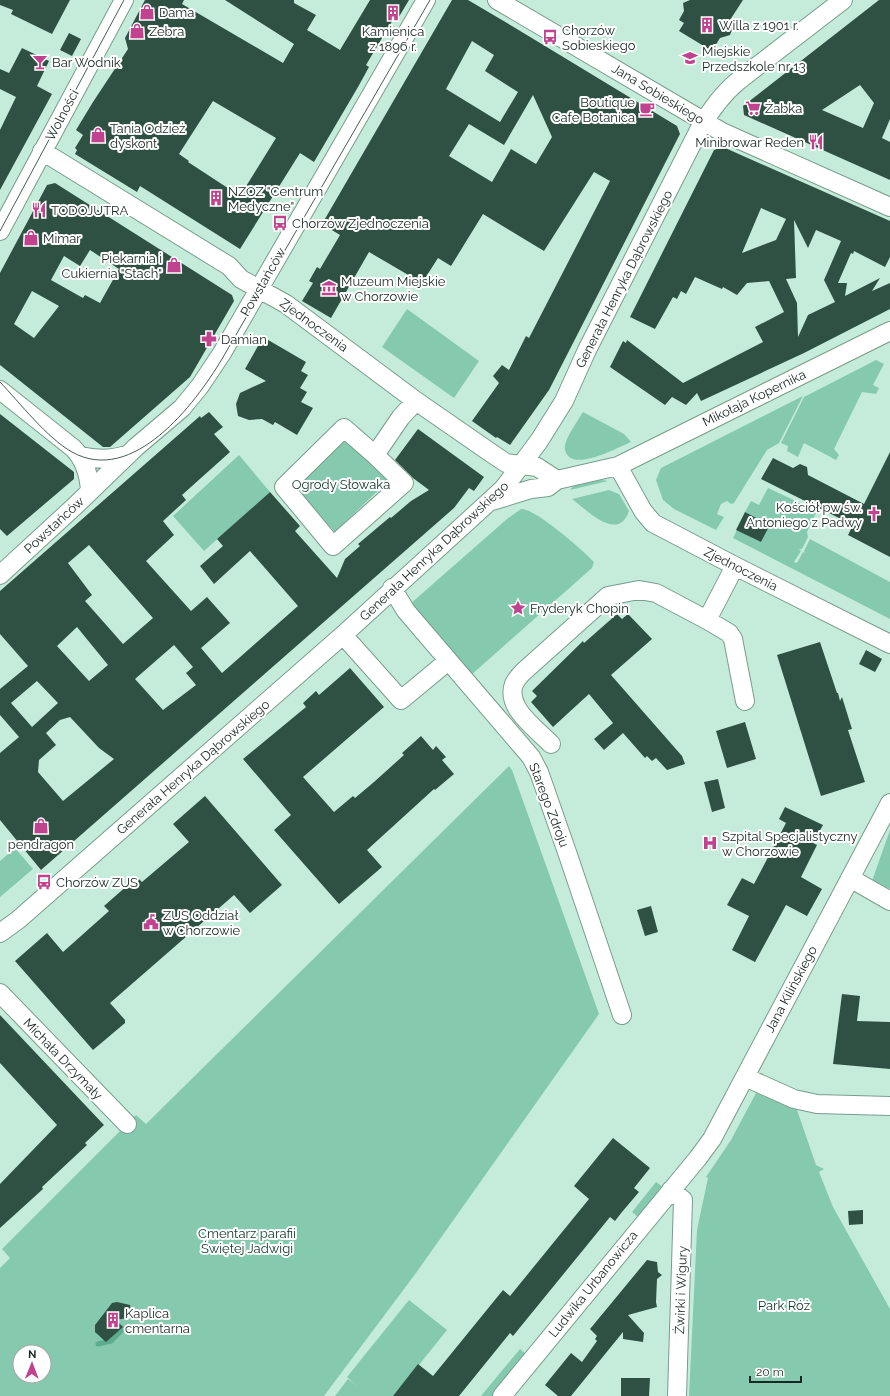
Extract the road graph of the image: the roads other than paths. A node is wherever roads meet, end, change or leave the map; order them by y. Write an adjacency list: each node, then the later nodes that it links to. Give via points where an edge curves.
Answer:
1 (124, 0): 7 (street, Wolności)
2 (426, 0): 10 (street, Powstańców)
3 (496, 0): 5 (street, Jana Sobieskiego)
4 (843, 0): 6 (street, Generała Henryka Dąbrowskiego, via 730,88)
5 (517, 5): 6 (street, Jana Sobieskiego)
6 (704, 121): 8 (street, Jana Sobieskiego, via 722,132); 17 (street, Generała Henryka Dąbrowskiego, via 587,350 564,401)
7 (42, 151): 9 (street, Wolności); 10 (street, Zjednoczenia, via 229,266 241,279)
8 (890, 207)
9 (0, 231)
10 (259, 288): 13 (street, Zjednoczenia, via 286,304); 14 (street, Powstańców, via 197,391 182,408)
11 (890, 331): 18 (street, Mikołaja Kopernika)
12 (0, 390): 16 (street)
13 (416, 401): 15 (street, via 401,417); 17 (street, Zjednoczenia, via 506,463)
14 (130, 454): 16 (street, via 99,459); 20 (street, Powstańców)
15 (375, 454): 15 (street, via 404,483 333,546 284,487 344,428)
16 (80, 456): 20 (street, via 88,475)
17 (520, 466): 19 (street, Zjednoczenia, via 537,467); 21 (street, Generała Henryka Dąbrowskiego)
18 (618, 466): 19 (street, Mikołaja Kopernika); 22 (street, Zjednoczenia, via 643,511 653,523)
19 (557, 480): 21 (street, Mikołaja Kopernika, via 548,487 532,488)
20 (90, 491): 23 (street, Powstańców)
21 (490, 502): 24 (street, Generała Henryka Dąbrowskiego)
22 (735, 566): 25 (street); 27 (street, Zjednoczenia)
23 (0, 575)
24 (392, 588): 26 (street, Generała Henryka Dąbrowskiego); 28 (street, Starego Zdroju, via 406,611)
25 (707, 620): 29 (street, via 729,633 733,639); 30 (street, via 656,593 639,590 608,596 514,683 513,701 518,710)
26 (343, 635): 28 (street, via 401,700); 34 (street, Generała Henryka Dąbrowskiego)
27 (890, 644)
28 (448, 661): 36 (street, Starego Zdroju, via 531,756 539,772)
29 (745, 701)
30 (551, 744)
31 (890, 803): 32 (street, Jana Kilińskiego)
32 (850, 878): 33 (street); 37 (street, Jana Kilińskiego)
33 (890, 901)
34 (0, 933)
35 (0, 993): 39 (street, Michała Drzymały)
36 (622, 1015)
37 (745, 1077): 38 (street, via 794,1099 817,1104); 40 (street, Jana Kilińskiego, via 712,1139)
38 (890, 1106)
39 (127, 1124)
40 (686, 1172): 41 (street, Ludwika Urbanowicza)
41 (671, 1190): 42 (street, Ludwika Urbanowicza); 43 (street, Żwirki i Wigury, via 683,1200)
42 (502, 1396)
43 (677, 1396)

